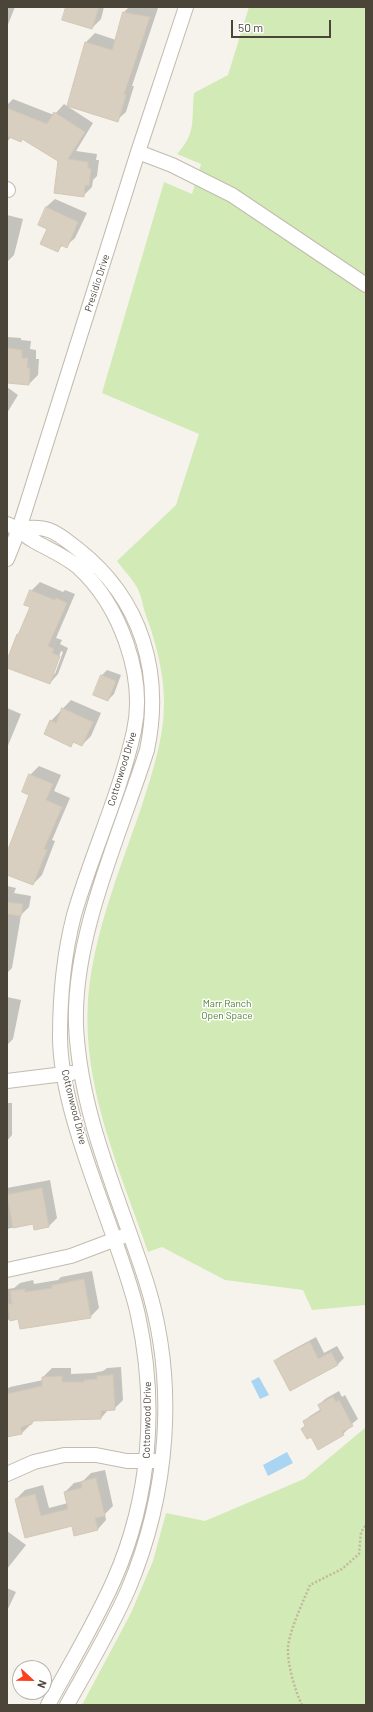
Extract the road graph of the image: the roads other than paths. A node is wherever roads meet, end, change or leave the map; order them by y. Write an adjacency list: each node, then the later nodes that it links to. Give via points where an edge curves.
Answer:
1 (186, 7): 2 (street, Presidio Drive)
2 (138, 152): 3 (street, via 172,165 232,195); 4 (street, Presidio Drive)
3 (366, 285)
4 (13, 526): 5 (street, Presidio Drive); 6 (street, Cottonwood Drive, via 37,526 50,530 71,544 102,571 119,592 131,613 147,653 151,675 152,724 147,750 95,906 82,954 76,1003); 7 (street, Cottonwood Drive, via 78,567 100,593 112,611 131,653 137,695 135,729 74,915 67,948 60,1039)
5 (7, 559)
6 (80, 1071): 7 (street); 9 (street, Cottonwood Drive, via 93,1125)
7 (64, 1074): 8 (street); 10 (street, Cottonwood Drive, via 74,1114)
8 (7, 1081)
9 (129, 1234): 10 (street); 13 (street, Cottonwood Drive, via 147,1283 162,1352 165,1423)
10 (115, 1240): 11 (street, via 71,1256); 12 (street, Cottonwood Drive, via 137,1311 146,1358 149,1394)
11 (7, 1270)
12 (146, 1461): 13 (street); 14 (street, via 127,1461 96,1455 64,1456 34,1462); 15 (street, Cottonwood Drive, via 143,1487 132,1533 114,1579)
13 (162, 1462): 16 (street, Cottonwood Drive, via 150,1527 138,1563 119,1608)
14 (7, 1474)
15 (48, 1705)
16 (67, 1705)

